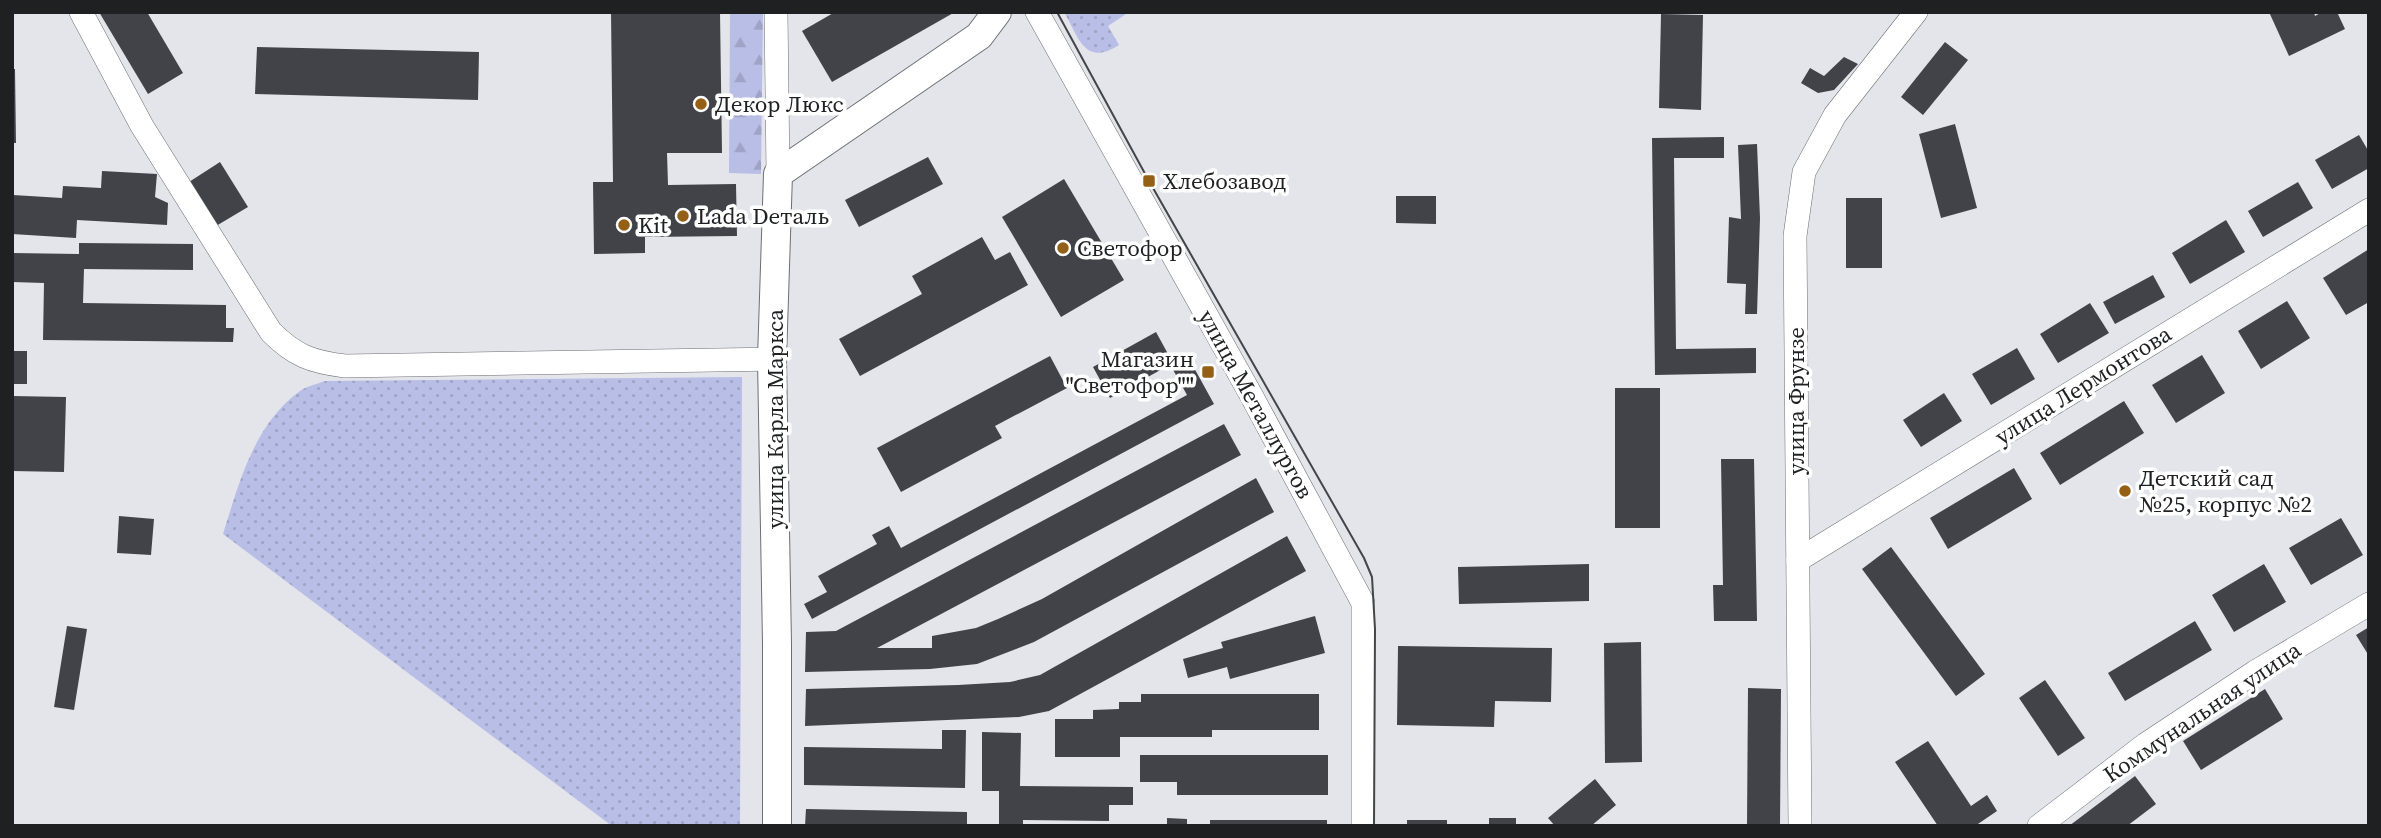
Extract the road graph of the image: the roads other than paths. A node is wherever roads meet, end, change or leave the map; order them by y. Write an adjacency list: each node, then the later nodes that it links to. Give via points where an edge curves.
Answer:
1 (81, 12): 8 (street, via 142,125 271,332 302,357 345,366)
2 (776, 12): 6 (street, улица Карла Маркса)
3 (997, 12): 6 (main road, via 979,36)
4 (1037, 12): 12 (street, улица Металлургов, via 1363,603)
5 (1916, 12): 9 (street, улица Фрунзе, via 1835,115 1804,172 1796,236)
6 (778, 174): 8 (main road, улица Карла Маркса)
7 (2369, 210): 9 (street, улица Лермонтова)
8 (772, 359): 11 (main road, улица Карла Маркса)
9 (1798, 560): 13 (street, улица Фрунзе)
10 (2369, 604): 14 (street, Коммунальная улица, via 2146,744)
11 (777, 826)
12 (1363, 826)
13 (1800, 826)
14 (2039, 826)

